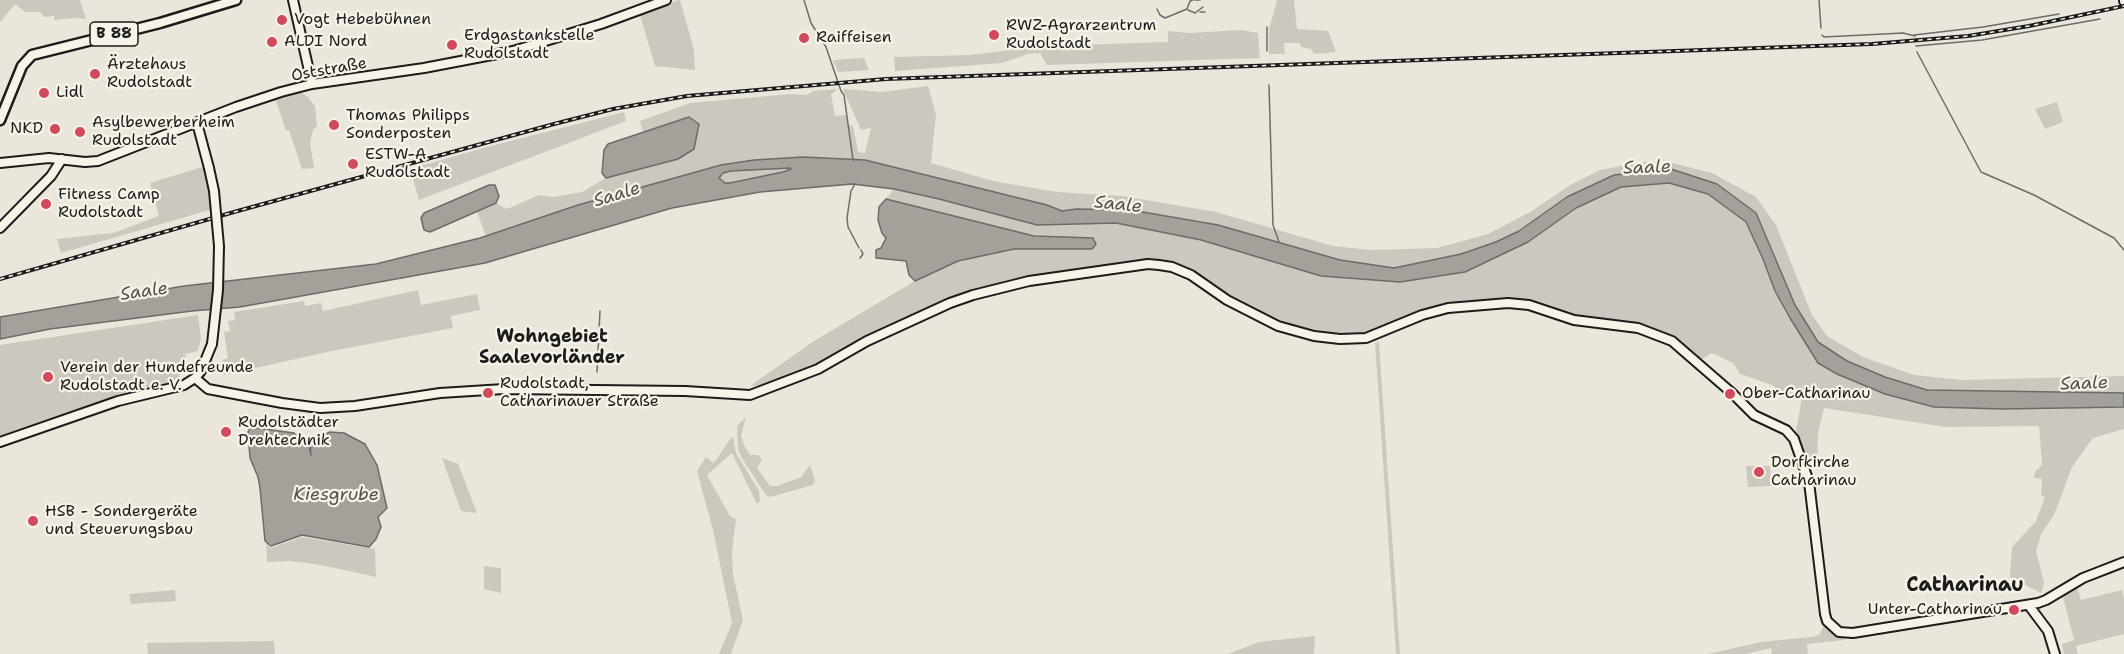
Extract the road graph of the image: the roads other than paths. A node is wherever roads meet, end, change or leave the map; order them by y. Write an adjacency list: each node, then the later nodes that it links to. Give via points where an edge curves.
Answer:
1 (236, 0): 5 (main road, B 88, via 32,55 26,60)
2 (293, 0): 4 (main road)
3 (666, 0): 4 (main road, Oststraße, via 513,51)
4 (312, 84): 6 (main road, Oststraße, via 255,100)
5 (0, 120)
6 (197, 123): 7 (main road, Oststraße, via 98,161); 10 (main road, bridge, via 216,205 219,246 212,344 204,367)
7 (58, 159): 8 (main road, Oststraße); 9 (main road, via 51,176)
8 (0, 163)
9 (1, 226)
10 (195, 378): 11 (main road, via 178,387 118,401); 13 (main road, via 220,391 332,408 496,389 757,394 819,369 867,341 973,295 1029,281 1148,264 1182,270 1227,300 1278,326 1340,339 1366,338 1448,308 1529,305 1574,320 1638,328 1678,344 1754,415 1786,430 1794,439 1809,482 1825,614 1833,629 1846,634)
11 (0, 442)
12 (2124, 562): 13 (main road)
13 (2031, 604): 14 (main road, via 2048,631)
14 (2055, 654)

